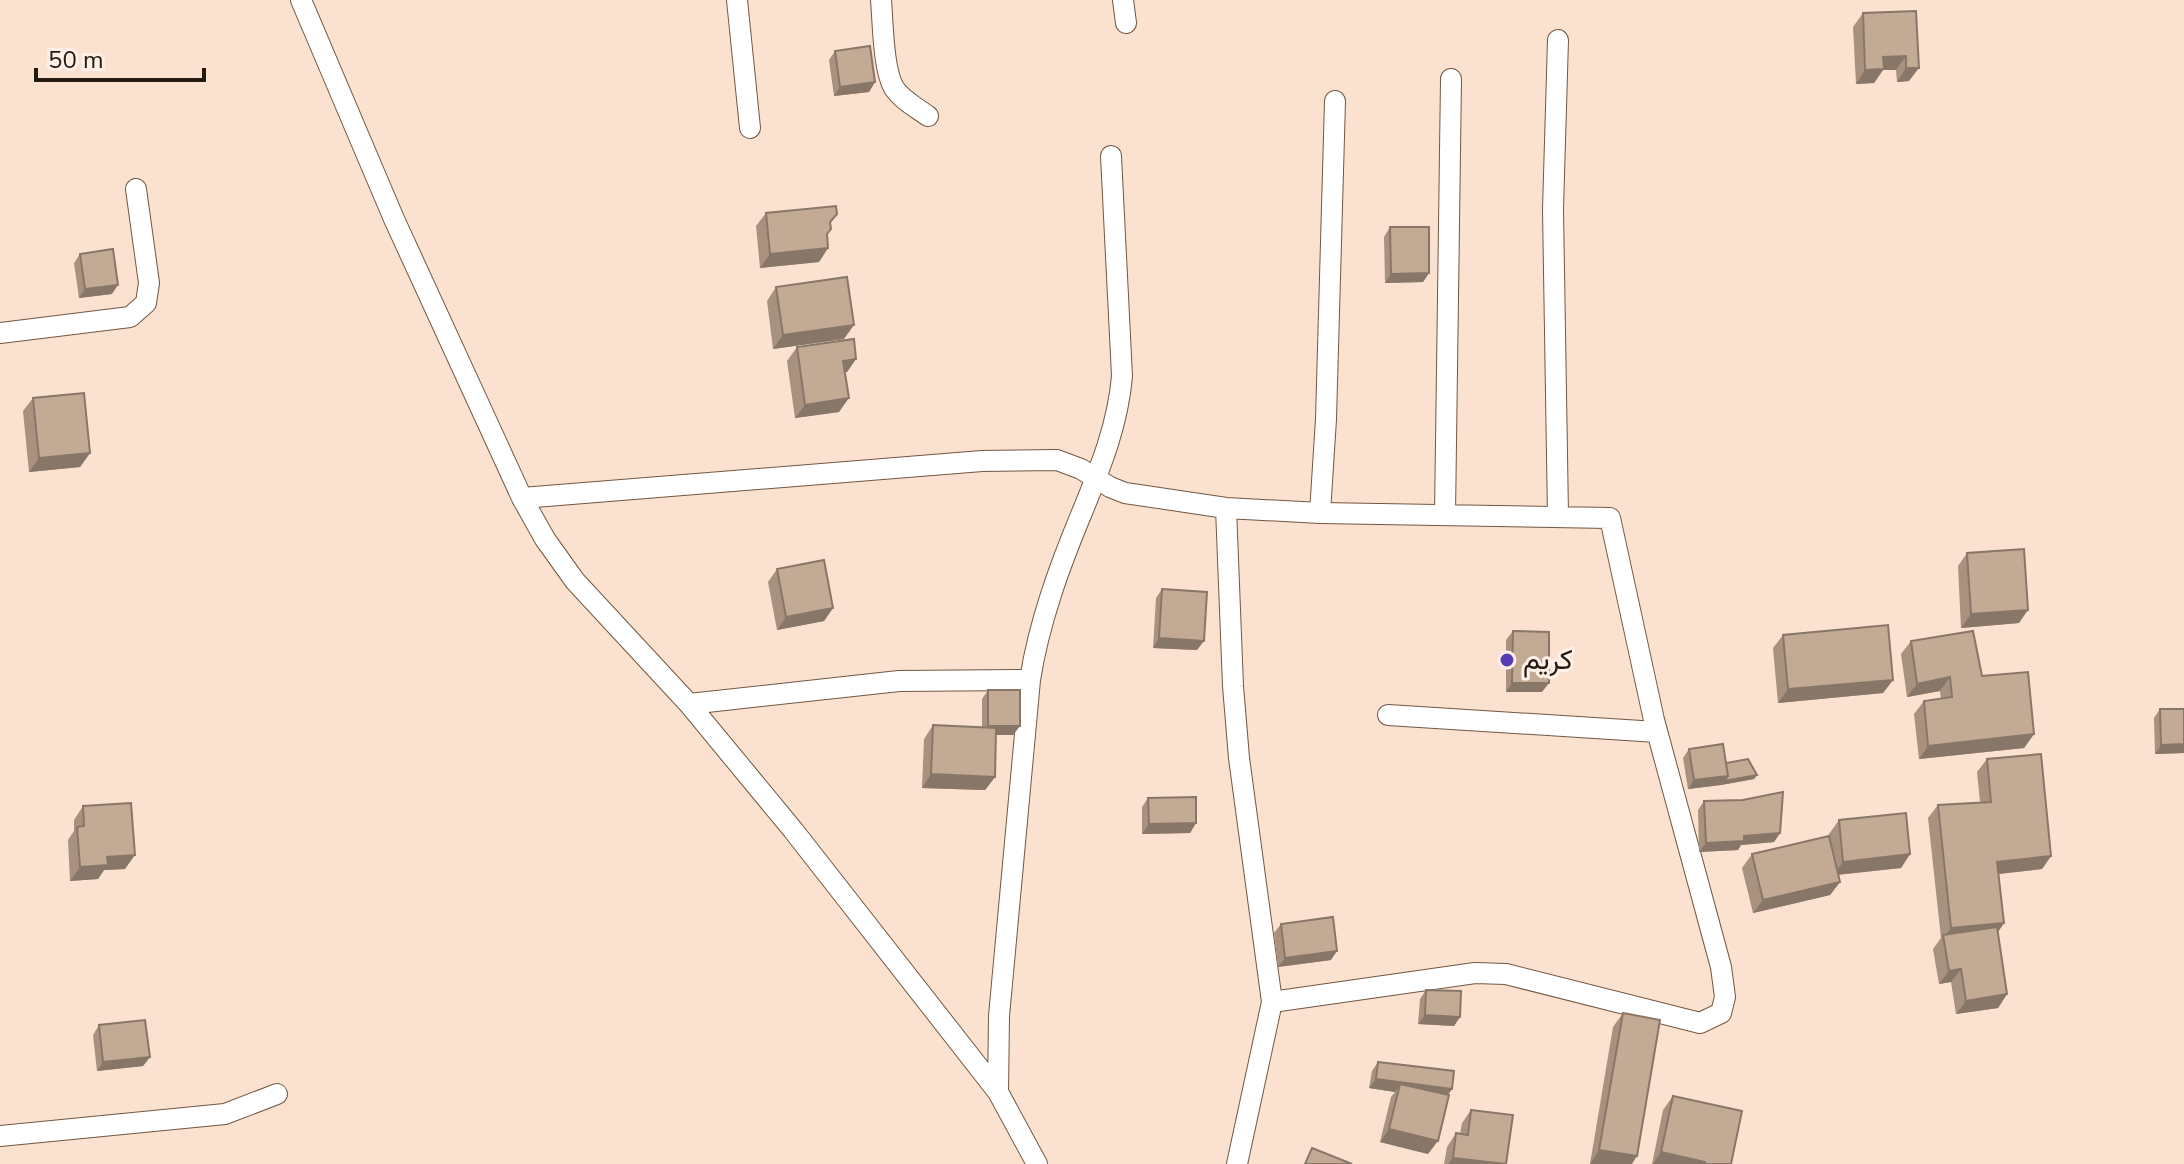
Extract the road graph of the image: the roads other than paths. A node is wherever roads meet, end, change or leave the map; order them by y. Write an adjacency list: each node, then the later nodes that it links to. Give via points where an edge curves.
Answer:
1 (301, 0): 15 (street)
2 (737, 0): 10 (street)
3 (881, 0): 9 (street, via 889,75 894,87)
4 (1123, 0): 5 (street)
5 (1126, 23)
6 (1558, 40): 19 (street, via 1553,209)
7 (1451, 79): 18 (street)
8 (1335, 101): 17 (street)
9 (928, 116)
10 (750, 128)
11 (1111, 156): 14 (street, via 1122,376 1120,408)
12 (136, 189): 13 (street, via 149,283 146,303 130,317)
13 (0, 333)
14 (1096, 479): 15 (street, via 1057,460 982,461); 16 (street, via 1125,493); 20 (street, via 1049,602)
15 (522, 498): 21 (street, via 575,581)
16 (1226, 508): 17 (street); 24 (street, via 1238,744)
17 (1320, 513): 18 (street)
18 (1445, 515): 19 (street)
19 (1558, 516): 23 (street, via 1610,518)
20 (1030, 680): 21 (street, via 899,681); 25 (street, via 1002,980)
21 (689, 704): 25 (street)
22 (1388, 715): 23 (street)
23 (1657, 732): 24 (street, via 1721,967 1721,1013 1700,1023 1506,974 1475,973)
24 (1272, 1002): 29 (street)
25 (998, 1092): 28 (street)
26 (277, 1094): 27 (street, via 225,1114)
27 (0, 1136)
28 (1037, 1164)
29 (1237, 1164)

